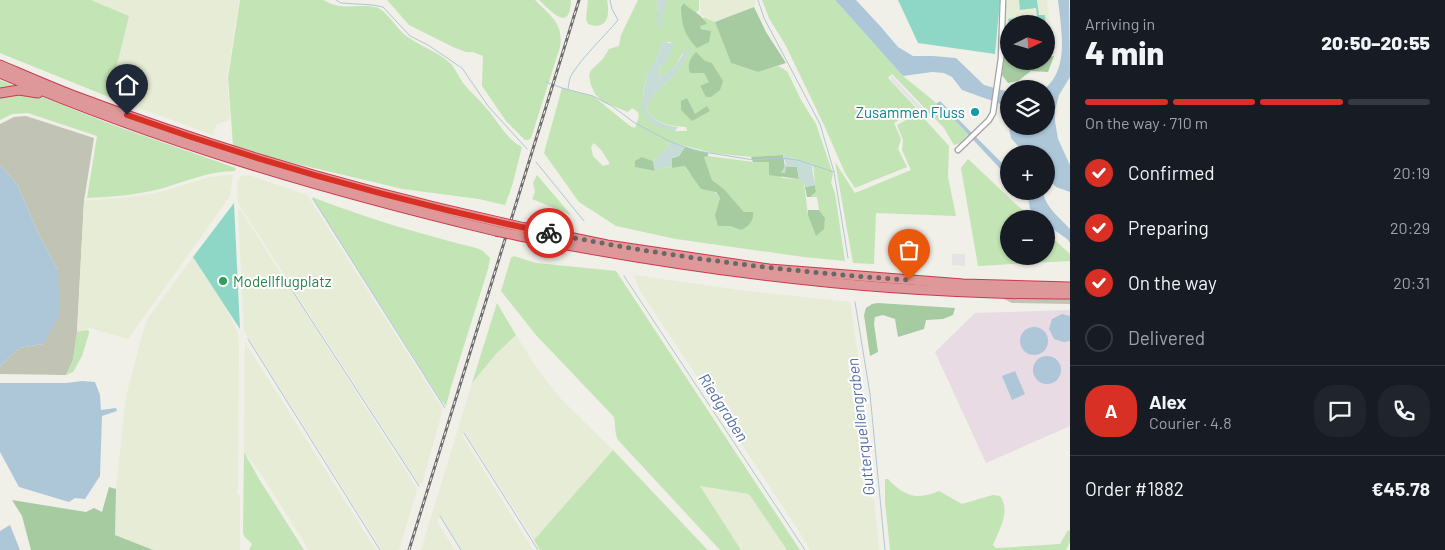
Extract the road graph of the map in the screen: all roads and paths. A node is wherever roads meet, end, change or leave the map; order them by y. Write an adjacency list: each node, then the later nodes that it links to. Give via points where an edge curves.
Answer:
1 (1004, 0): 6 (street, via 995,106 989,120)
2 (0, 65): 7 (highway, via 76,97 196,140)
3 (0, 73): 5 (highway)
4 (0, 93): 5 (highway, via 19,90)
5 (55, 96): 7 (highway, via 152,133 266,170 355,196)
6 (958, 150)
7 (497, 227): 9 (highway, bridge, via 605,253 768,277 865,286)
8 (1070, 287): 9 (highway)
9 (982, 288): 10 (highway)
10 (1070, 294)

